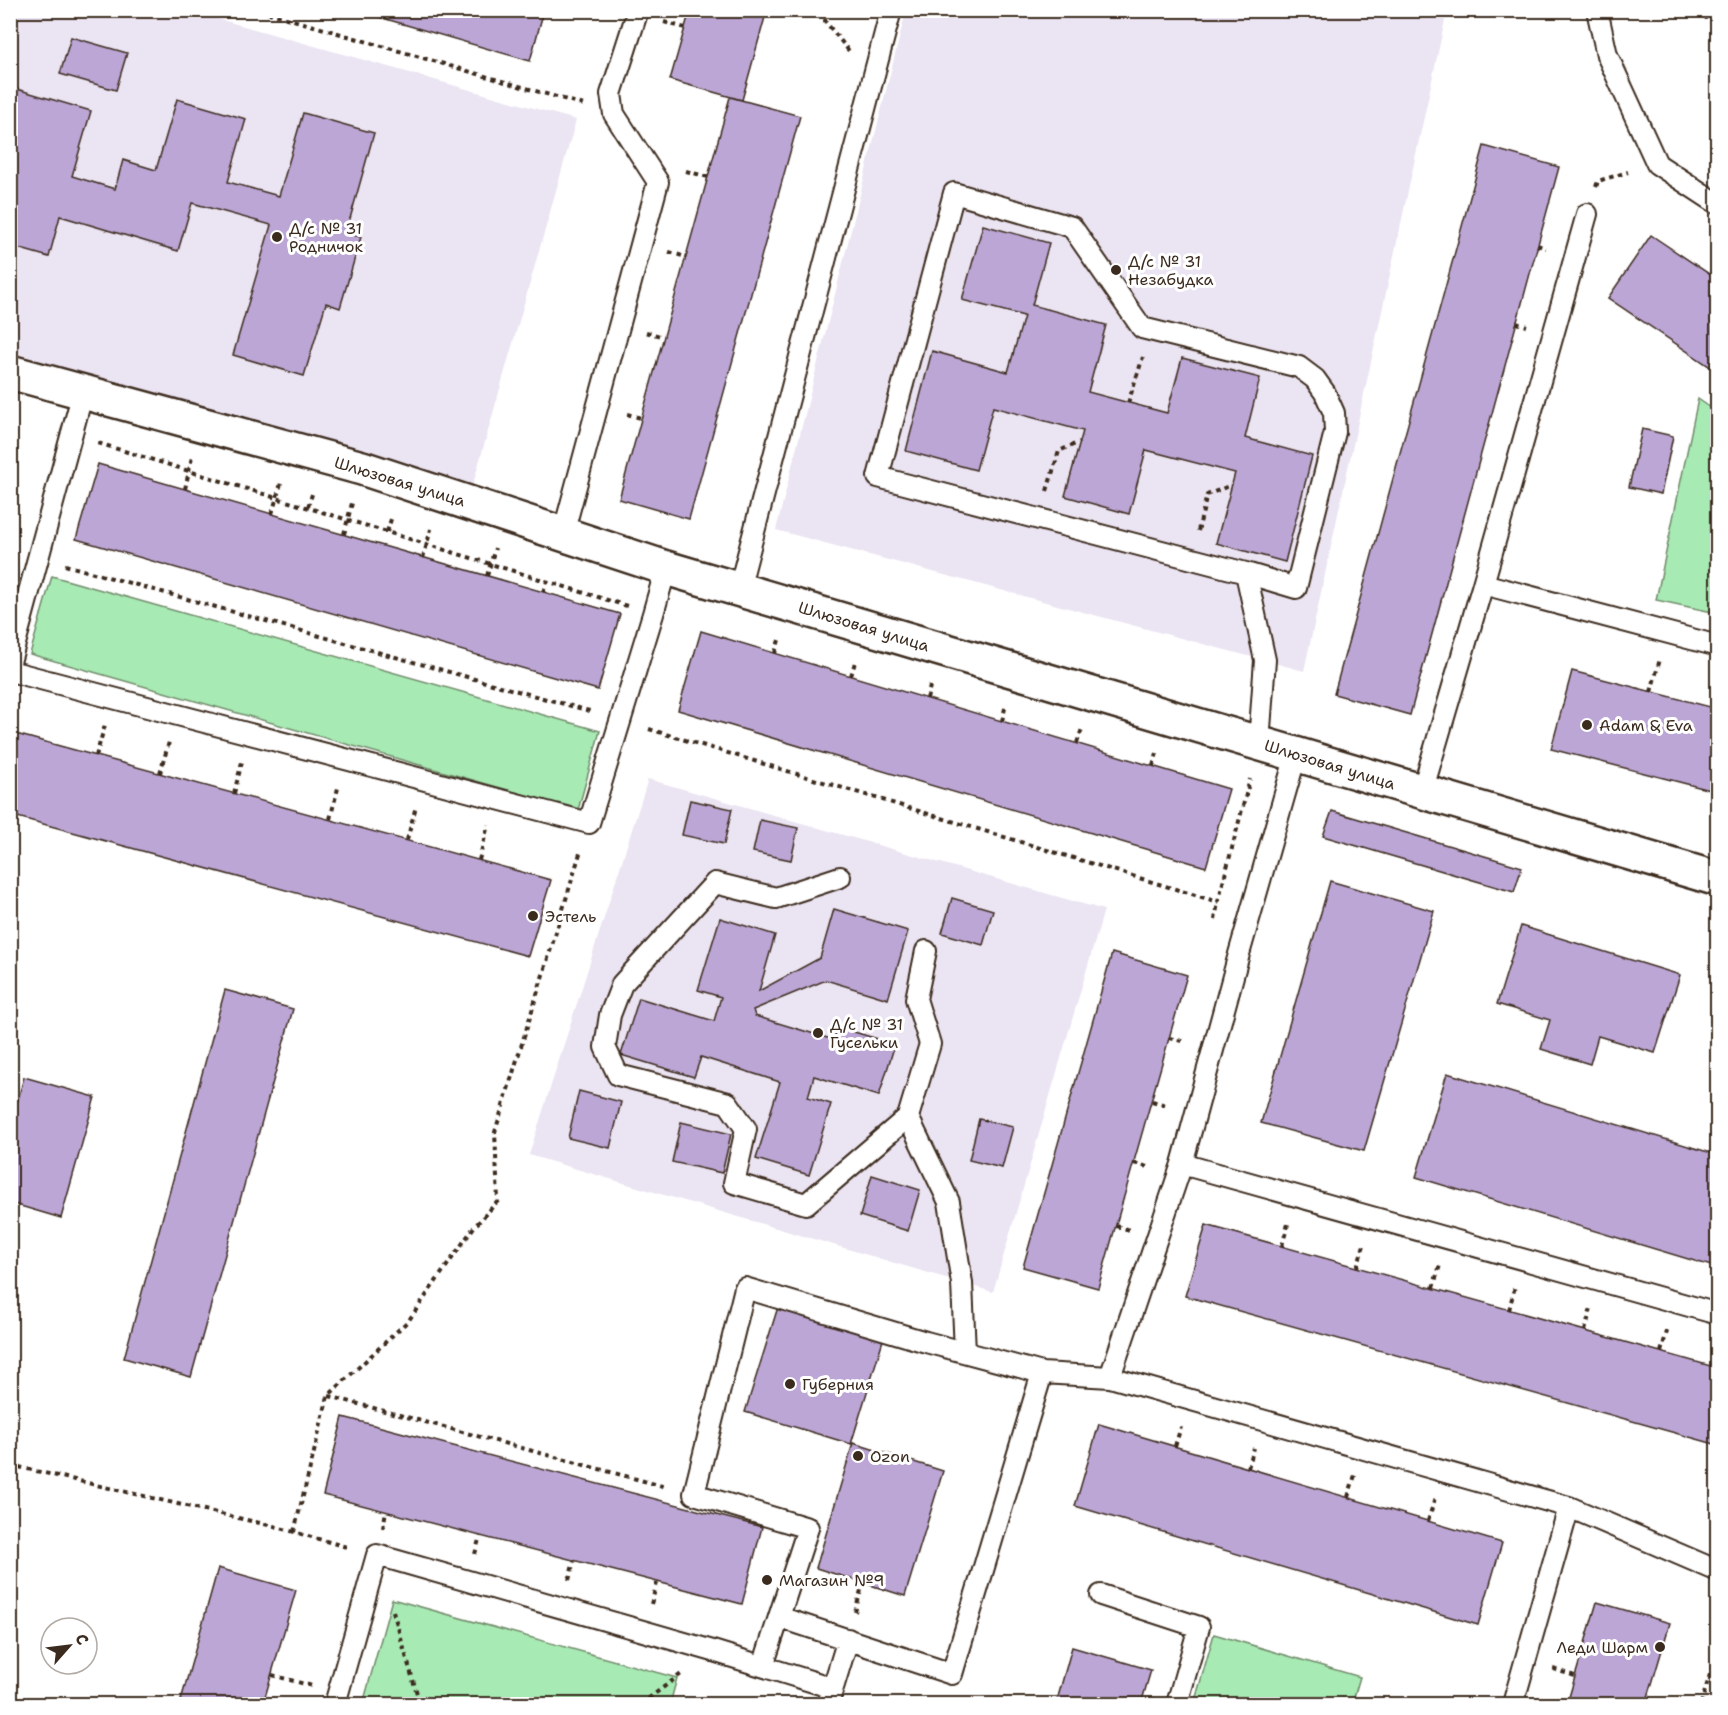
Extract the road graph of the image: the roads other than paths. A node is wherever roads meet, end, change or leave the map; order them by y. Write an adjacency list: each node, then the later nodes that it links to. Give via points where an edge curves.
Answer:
1 (638, 10): 8 (lane, via 611,94 614,114 658,182)
2 (891, 10): 12 (lane)
3 (1597, 10): 4 (lane, via 1607,55 1657,164)
4 (1718, 204)
5 (1587, 214): 11 (lane)
6 (10, 372): 7 (street, Шлюзовая улица)
7 (83, 392): 8 (street, Шлюзовая улица, via 362,468); 14 (lane)
8 (563, 534): 9 (street, Шлюзовая улица)
9 (666, 568): 12 (street, Шлюзовая улица); 15 (lane, via 589,824)
10 (1246, 573): 10 (lane, via 1296,588 1335,432 1334,413 1315,379 1299,368 1142,328 1072,227 954,193 878,477); 16 (lane, via 1265,660)
11 (1484, 584): 13 (lane); 18 (lane)
12 (739, 589): 16 (street, Шлюзовая улица)
13 (1718, 646)
14 (10, 662)
15 (10, 672)
16 (1259, 743): 17 (street, Шлюзовая улица)
17 (1296, 755): 18 (street, Шлюзовая улица); 23 (lane)
18 (1422, 792): 20 (street, Шлюзовая улица)
19 (840, 877): 22 (lane, via 776,898 715,883 622,984 610,1015 605,1047 618,1075 728,1103 746,1129 734,1183 806,1204)
20 (1718, 879)
21 (926, 951): 22 (lane, via 916,999 930,1044)
22 (908, 1117): 25 (lane, via 949,1202 962,1283)
23 (1182, 1164): 24 (lane); 27 (lane)
24 (1718, 1314)
25 (965, 1352): 26 (lane); 31 (lane, via 745,1288 694,1494 808,1528)
26 (1042, 1373): 27 (lane); 32 (lane, via 952,1674)
27 (1110, 1377): 28 (lane)
28 (1569, 1507): 29 (lane); 37 (lane)
29 (1718, 1571)
30 (1101, 1595): 36 (lane, via 1199,1627)
31 (779, 1617): 32 (lane); 33 (lane)
32 (848, 1639): 34 (lane)
33 (763, 1666): 34 (lane); 35 (lane, via 377,1555)
34 (831, 1696)
35 (336, 1699)
36 (1177, 1704)
37 (1514, 1704)

